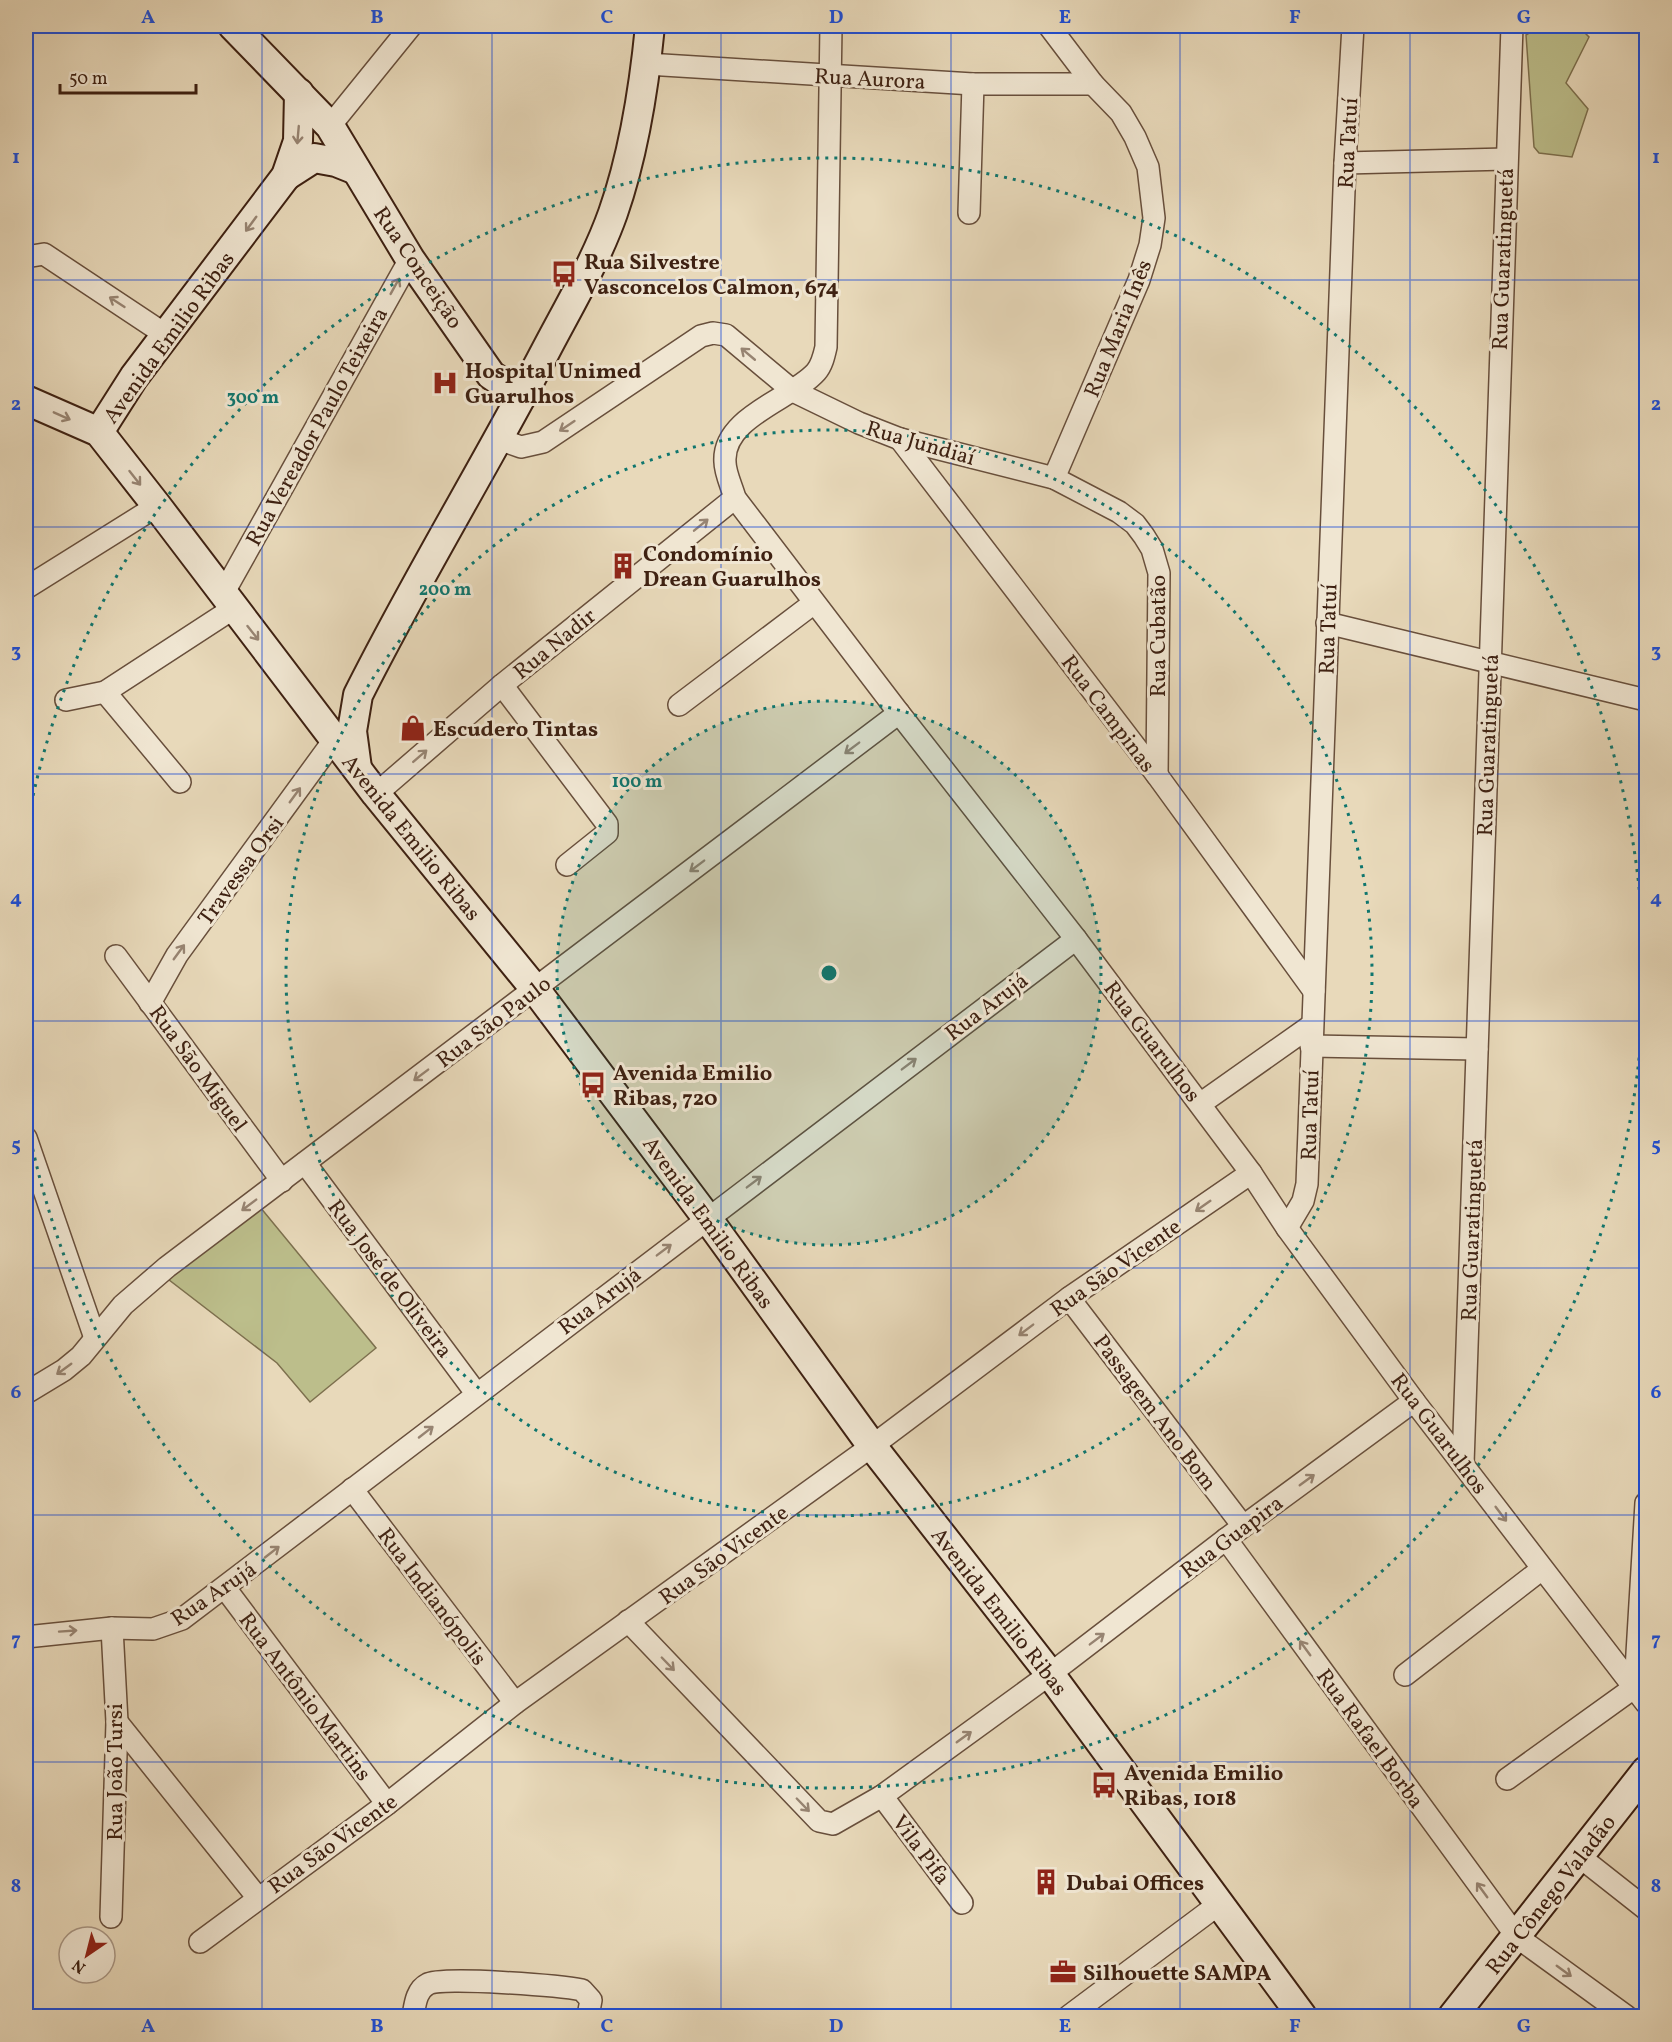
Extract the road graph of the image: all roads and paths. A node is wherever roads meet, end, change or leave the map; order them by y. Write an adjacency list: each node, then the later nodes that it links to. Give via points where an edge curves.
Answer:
1 (233, 26): 12 (main road)
2 (411, 26): 13 (street)
3 (650, 26): 8 (main road)
4 (831, 26): 9 (street, Rua Guarulhos)
5 (1048, 26): 11 (street, Rua Maria Inês)
6 (1353, 26): 15 (street, Rua Tatuí)
7 (1512, 26): 14 (street, Rua Guaratinguetá)
8 (647, 64): 9 (street, Rua Aurora); 23 (main road, via 628,164 613,214 593,261)
9 (829, 76): 10 (street, Rua Aurora); 22 (street, Rua Guarulhos, via 825,347 817,371)
10 (973, 84): 11 (street, Rua Aurora); 18 (street)
11 (1094, 84): 28 (street, Rua Maria Inês, via 1121,113 1135,137 1148,167 1154,218 1139,280)
12 (299, 93): 13 (main road); 17 (main road, Avenida Emilio Ribas, one-way to 17, via 298,141)
13 (330, 126): 16 (main road, Rua Conceição)
14 (1506, 159): 15 (street); 35 (street, Rua Guaratinguetá)
15 (1346, 163): 34 (street, Rua Tatuí)
16 (356, 170): 17 (main road, Avenida Emilio Ribas, via 314,158); 20 (main road, Rua Conceição)
17 (286, 176): 21 (main road, Avenida Emilio Ribas, one-way to 21)
18 (969, 213)
19 (26, 257): 21 (street, one-way to 19, via 44,254)
20 (410, 259): 23 (main road, Rua Conceição, via 492,375); 32 (street, Rua Vereador Paulo Teixeira, one-way to 20)
21 (166, 335): 25 (main road, Avenida Emilio Ribas)
22 (793, 391): 26 (street, Rua Jundiaí); 27 (street, Rua Jundiaí, one-way to 27, via 726,335 713,333 701,336 543,442 521,447); 29 (street, Rua Guarulhos, via 748,418 728,446 724,462)
23 (522, 396): 27 (main road)
24 (26, 399): 25 (main road, one-way to 25)
25 (99, 432): 30 (main road, Avenida Emilio Ribas, one-way to 30)
26 (900, 439): 28 (street, Rua Jundiaí); 46 (street, Rua Campinas)
27 (499, 440): 39 (main road)
28 (1054, 478): 46 (street, Rua Cubatão, via 1119,512 1135,524 1152,549 1159,573)
29 (735, 498): 33 (street, Rua Guarulhos); 36 (street, Rua Nadir, one-way to 29)
30 (157, 506): 31 (street); 32 (main road, Avenida Emilio Ribas)
31 (26, 588)
32 (228, 601): 37 (main road, Avenida Emilio Ribas, one-way to 37); 38 (street)
33 (814, 603): 42 (street); 43 (street, Rua Guarulhos)
34 (1328, 623): 35 (street); 53 (street, Rua Tatuí)
35 (1489, 661): 41 (street); 56 (street, Rua Guaratinguetá)
36 (502, 685): 48 (street, Rua Nadir, one-way to 36); 49 (street, via 607,824 607,833)
37 (295, 688): 39 (main road, via 325,702 337,703); 44 (main road, Avenida Emilio Ribas)
38 (105, 692): 40 (street); 47 (street)
39 (358, 695): 45 (main road, via 352,731)
40 (66, 700)
41 (1647, 700)
42 (679, 705)
43 (899, 713): 50 (street, Rua Guarulhos); 52 (street, Rua São Paulo, one-way to 52)
44 (334, 740): 45 (main road, Avenida Emilio Ribas); 54 (street, Travessa Orsi, one-way to 44, via 177,956)
45 (358, 770): 48 (main road, Avenida Emilio Ribas)
46 (1157, 775): 53 (street, Rua Campinas)
47 (180, 782)
48 (376, 794): 52 (main road, Avenida Emilio Ribas)
49 (567, 865)
50 (1076, 939): 57 (street, Rua Guarulhos); 62 (street, Rua Arujá, one-way to 50)
51 (116, 956): 54 (street, Rua São Miguel)
52 (535, 989): 59 (street, Rua São Paulo, one-way to 59); 62 (main road, Avenida Emilio Ribas)
53 (1314, 991): 55 (street, Rua Tatuí)
54 (150, 1003): 61 (street, Rua São Miguel)
55 (1312, 1036): 56 (street); 57 (street); 63 (street, Rua Tatuí, via 1307,1184 1303,1201)
56 (1478, 1049): 70 (street, Rua Guaratinguetá)
57 (1200, 1104): 60 (street, Rua Guarulhos)
58 (26, 1138): 65 (street)
59 (305, 1163): 61 (street, Rua São Paulo); 67 (street, Rua José de Oliveira)
60 (1251, 1173): 63 (street, Rua Guarulhos); 64 (street, Rua São Vicente, one-way to 64)
61 (282, 1181): 65 (street, Rua São Paulo, one-way to 65, via 167,1267 123,1305)
62 (707, 1218): 67 (street, Rua Arujá, one-way to 62); 69 (main road, Avenida Emilio Ribas)
63 (1287, 1228): 68 (street, Rua Guarulhos)
64 (1069, 1298): 69 (street, Rua São Vicente, one-way to 69); 73 (street, Passagem Ano Bom)
65 (95, 1338): 66 (street, Rua São Paulo, one-way to 66, via 64,1370)
66 (26, 1393)
67 (476, 1393): 71 (street, Rua Arujá, one-way to 67)
68 (1414, 1401): 70 (street, Rua Guarulhos); 73 (street, Rua Guapira, one-way to 68)
69 (872, 1446): 77 (street, Rua São Vicente); 80 (main road, Avenida Emilio Ribas)
70 (1463, 1464): 75 (street, Rua Guarulhos, one-way to 75)
71 (352, 1489): 76 (street, Rua Arujá, one-way to 71); 83 (street, Rua Indianópolis)
72 (1647, 1503): 82 (street)
73 (1243, 1526): 74 (street, Rua Guapira)
74 (1226, 1539): 80 (street, Rua Guapira, one-way to 74); 95 (street, Rua Rafael Borba, one-way to 74)
75 (1542, 1569): 81 (street); 82 (street, Rua Guarulhos)
76 (225, 1588): 78 (street, Rua Arujá, via 168,1626); 88 (street, Rua Antônio Martins)
77 (628, 1622): 83 (street, Rua São Vicente); 87 (street, Rua Guapira, one-way to 87, via 819,1821 833,1824)
78 (112, 1628): 79 (street, Rua Arujá, one-way to 78); 84 (street, Rua João Tursi)
79 (26, 1637)
80 (1050, 1674): 87 (street, Rua Guapira, one-way to 80); 92 (main road, Avenida Emilio Ribas)
81 (1405, 1675)
82 (1641, 1695): 86 (street)
83 (515, 1703): 88 (street, Rua São Vicente)
84 (117, 1722): 90 (street); 94 (street, Rua João Tursi)
85 (1647, 1771): 89 (main road, Rua Cônego Valadão)
86 (1507, 1779)
87 (882, 1796): 91 (street, Vila Pifa)
88 (387, 1804): 90 (street, Rua São Vicente)
89 (1580, 1857): 93 (street); 95 (main road, Rua Cônego Valadão)
90 (258, 1898): 96 (street, Rua São Vicente)
91 (962, 1903)
92 (1219, 1904): 99 (street); 100 (main road, Avenida Emilio Ribas)
93 (1647, 1909)
94 (111, 1917)
95 (1517, 1937): 101 (main road, Rua Cônego Valadão); 102 (street, Rua Rafael Borba, one-way to 102)
96 (200, 1942)
97 (413, 2016): 98 (street, via 420,1991 431,1982 582,1990 591,2000)
98 (588, 2016)
99 (1069, 2016)
100 (1302, 2016)
101 (1453, 2016)
102 (1626, 2016)

